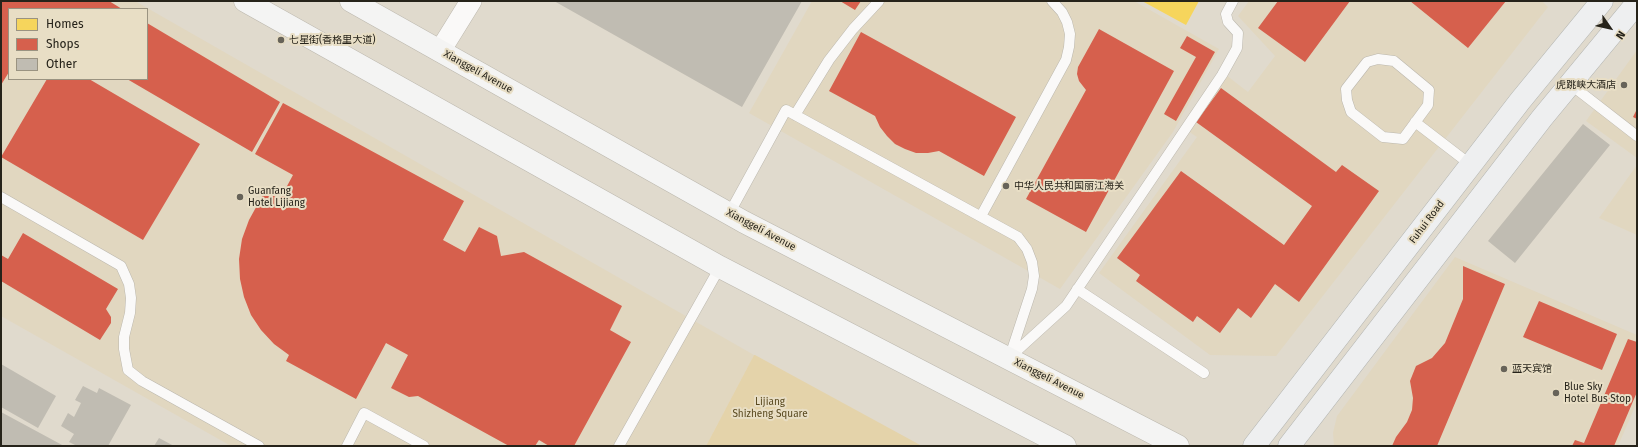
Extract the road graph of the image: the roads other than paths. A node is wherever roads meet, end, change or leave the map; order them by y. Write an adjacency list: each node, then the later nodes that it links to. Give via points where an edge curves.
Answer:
1 (245, 1): 18 (main road)
2 (351, 1): 9 (main road, Xianggeli Avenue)
3 (471, 1): 9 (street)
4 (879, 1): 11 (lane, via 853,29 830,60)
5 (1052, 1): 17 (lane, via 1062,12 1070,34 1066,60)
6 (1233, 1): 19 (lane, via 1226,14 1228,22 1238,33 1237,48 1222,75)
7 (1602, 1): 14 (main road, Fuhui Road)
8 (1637, 3): 10 (main road)
9 (440, 51): 16 (main road, Xianggeli Avenue)
10 (1570, 84): 13 (lane); 29 (main road)
11 (795, 115): 16 (lane, via 786,110); 17 (lane)
12 (1415, 122): 12 (lane, via 1428,105 1430,90 1394,61 1378,59 1366,62 1346,89 1351,112 1383,136 1403,139); 14 (lane)
13 (1637, 136)
14 (1471, 165): 28 (main road, Fuhui Road)
15 (1, 197): 22 (lane, via 121,266 129,284 131,298 124,336 128,370 142,381)
16 (729, 214): 20 (main road, Xianggeli Avenue)
17 (981, 216): 20 (lane, via 1018,237 1032,262 1032,289)
18 (720, 267): 25 (lane); 26 (main road)
19 (1077, 290): 20 (lane, via 1066,306); 21 (lane)
20 (1009, 359): 27 (main road, Xianggeli Avenue)
21 (1204, 373)
22 (259, 446)
23 (347, 446): 24 (lane, via 364,413)
24 (424, 446)
25 (619, 446)
26 (1065, 446)
27 (1178, 446)
28 (1254, 446)
29 (1289, 446)

